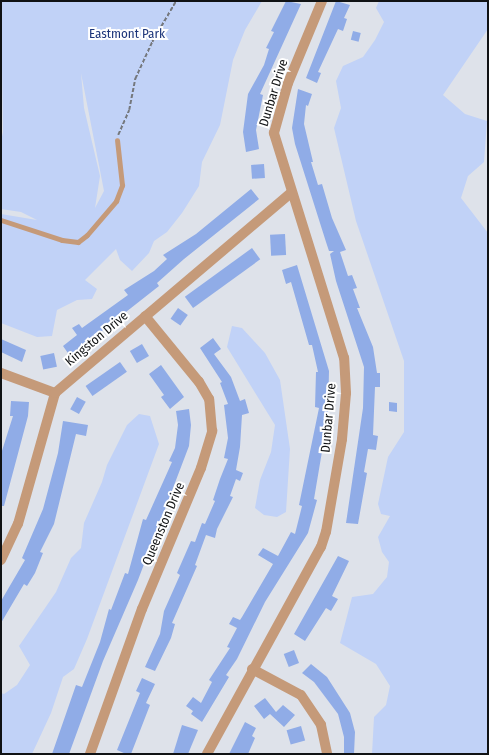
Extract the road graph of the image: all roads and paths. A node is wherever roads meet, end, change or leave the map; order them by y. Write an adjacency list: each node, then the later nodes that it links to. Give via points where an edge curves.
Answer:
1 (176, 1): 3 (path, via 152,42 135,79 129,110)
2 (322, 1): 4 (street, Dunbar Drive, via 288,82 274,133)
3 (117, 140): 5 (lane, via 122,185 111,207 78,242 62,240)
4 (291, 193): 6 (street, Kingston Drive); 10 (street, Dunbar Drive, via 344,358 346,393 342,439 326,532 321,547)
5 (1, 220)
6 (145, 316): 8 (street, Kingston Drive); 11 (street, Queenston Drive, via 199,382 209,399 212,431 201,468 142,609)
7 (1, 373): 8 (street)
8 (55, 393): 9 (street, via 18,524)
9 (1, 560)
10 (252, 670): 12 (street, Dunbar Drive); 13 (street, via 301,695 321,726)
11 (90, 754)
12 (207, 754)
13 (327, 754)

